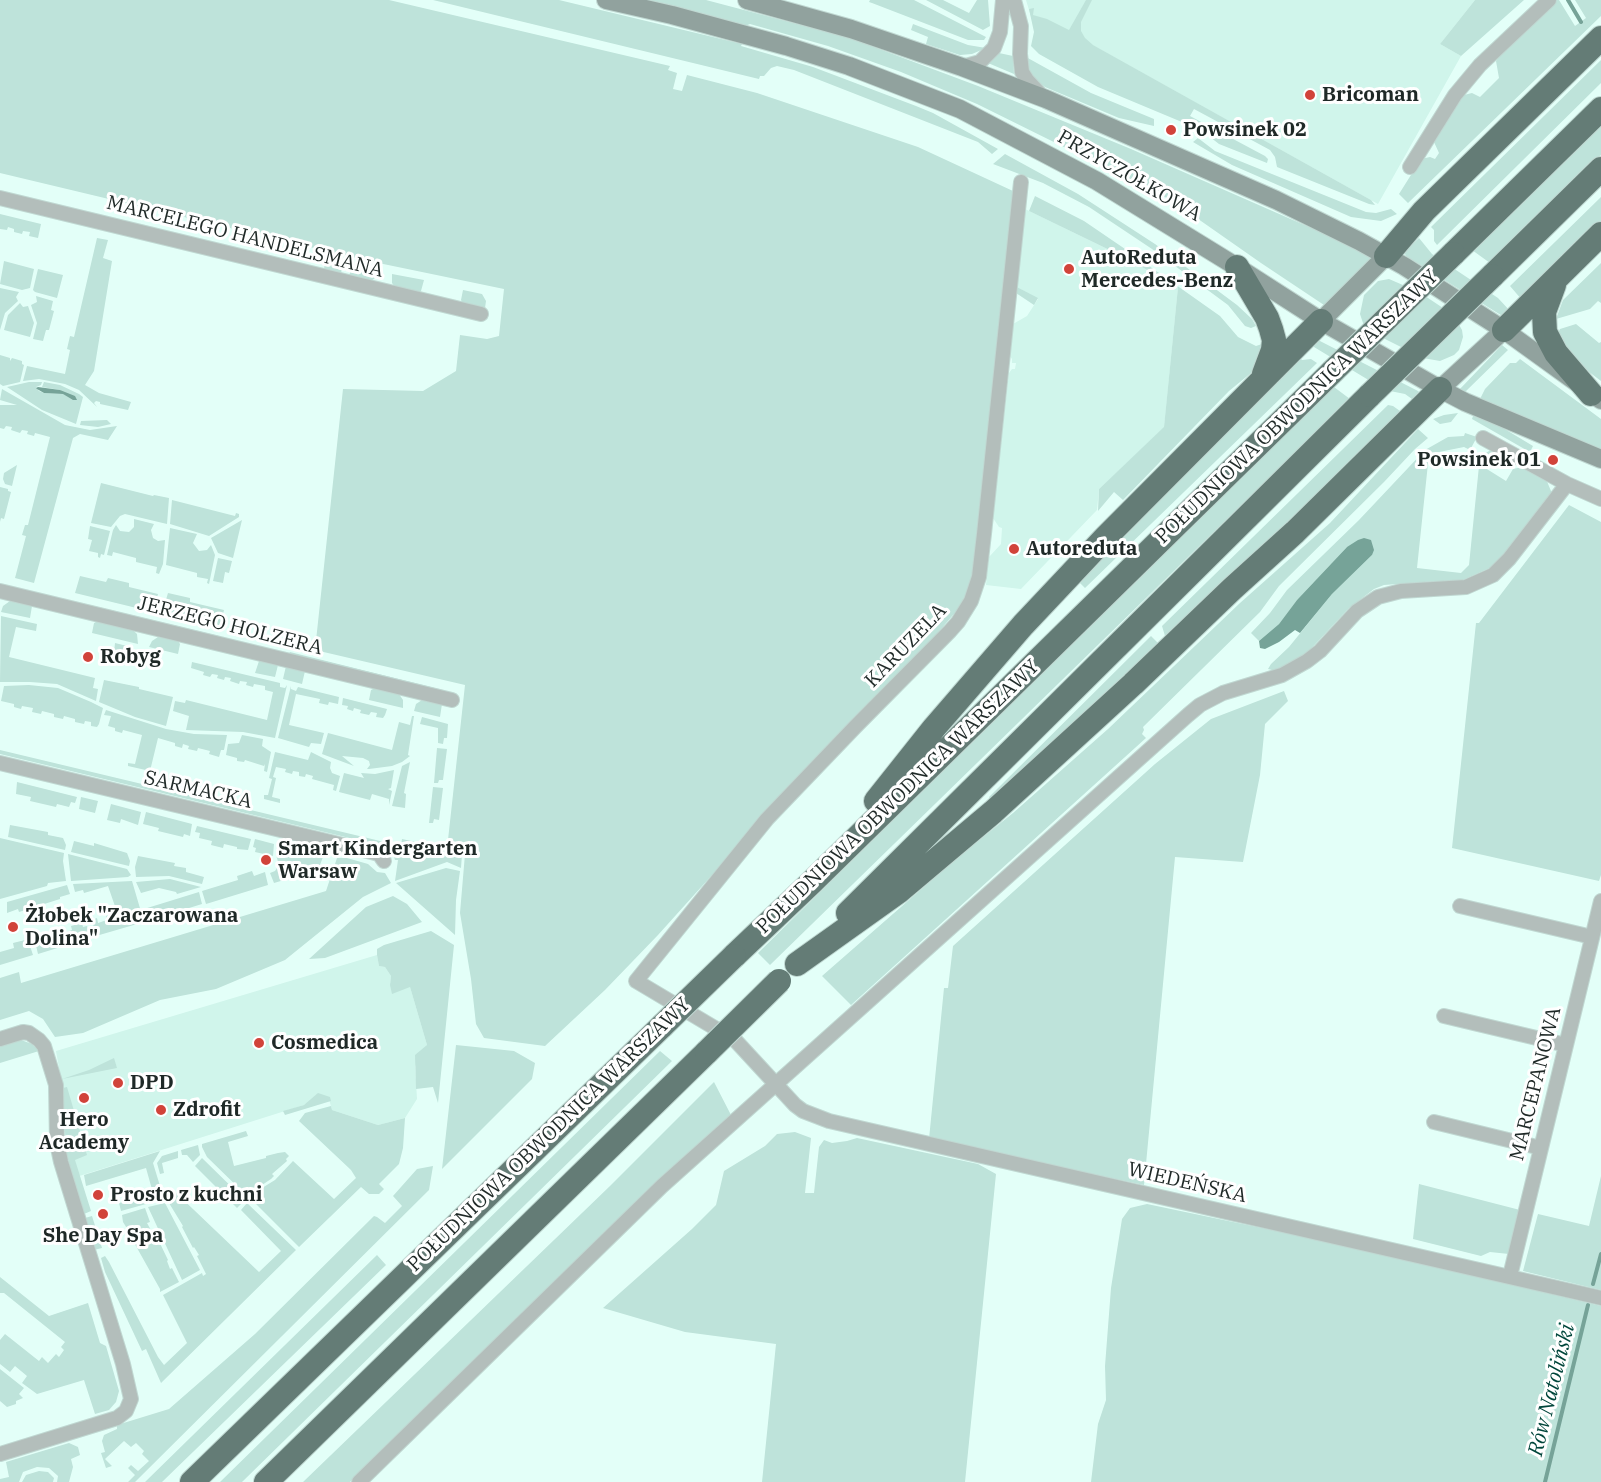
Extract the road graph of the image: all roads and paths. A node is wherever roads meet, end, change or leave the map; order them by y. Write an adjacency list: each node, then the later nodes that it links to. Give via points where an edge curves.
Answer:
1 (606, 0): 16 (main road, PRZYCZÓŁKOWA, via 786,46 960,109 1097,182)
2 (747, 0): 7 (main road, PRZYCZÓŁKOWA, via 851,29)
3 (1003, 0): 7 (street, via 994,48 980,62)
4 (1014, 0): 8 (street, via 1021,26 1022,72)
5 (1547, 2): 10 (street, via 1480,65 1455,95)
6 (1601, 38): 15 (highway, via 1424,211)
7 (962, 67): 8 (main road, PRZYCZÓŁKOWA)
8 (1046, 99): 15 (main road, PRZYCZÓŁKOWA, via 1276,200)
9 (1601, 109): 32 (highway, POŁUDNIOWA OBWODNICA WARSZAWY, bridge)
10 (1410, 167)
11 (1601, 169): 36 (highway, bridge)
12 (1021, 182): 37 (street, KARUZELA, via 979,576 970,601 950,631 767,819)
13 (0, 198): 18 (street, MARCELEGO HANDELSMANA)
14 (1601, 234): 17 (highway)
15 (1386, 256): 19 (main road); 20 (main road, PRZYCZÓŁKOWA)
16 (1237, 267): 19 (main road, PRZYCZÓŁKOWA); 21 (highway, via 1271,329 1273,350)
17 (1557, 279): 20 (highway); 23 (highway, via 1544,312 1546,333 1556,353)
18 (481, 314)
19 (1321, 321): 21 (highway); 22 (main road, PRZYCZÓŁKOWA)
20 (1504, 330): 22 (main road); 23 (main road, PRZYCZÓŁKOWA)
21 (1262, 379): 32 (highway, via 1023,625 934,728)
22 (1440, 389): 25 (main road, PRZYCZÓŁKOWA); 36 (highway, via 1295,532 993,812 898,891)
23 (1596, 397)
24 (1483, 438): 26 (street)
25 (1601, 459)
26 (1567, 484): 27 (street); 41 (street, via 1493,575 1466,587 1401,591 1377,597 1307,661 1282,675 1223,693 1200,705)
27 (1601, 499)
28 (0, 591): 29 (street, JERZEGO HOLZERA)
29 (452, 700)
30 (0, 763): 31 (street, SARMACKA, via 379,854)
31 (384, 861)
32 (811, 883): 47 (highway, POŁUDNIOWA OBWODNICA WARSZAWY, bridge)
33 (1601, 901): 35 (street, MARCEPANOWA)
34 (1460, 906): 35 (street)
35 (1592, 937): 40 (street, MARCEPANOWA)
36 (797, 964): 48 (highway, bridge)
37 (636, 981): 41 (street, WIEDEŃSKA, via 735,1040)
38 (1444, 1016): 40 (street)
39 (0, 1040): 46 (street, via 23,1032 35,1036 44,1046 56,1085 61,1162 131,1399 126,1411 117,1418)
40 (1566, 1045): 43 (street, MARCEPANOWA)
41 (775, 1085): 44 (street, WIEDEŃSKA, via 803,1111 853,1128); 49 (street, via 631,1216)
42 (1434, 1122): 43 (street)
43 (1541, 1148): 44 (street, MARCEPANOWA)
44 (1510, 1276): 45 (street, WIEDEŃSKA)
45 (1601, 1298)
46 (0, 1454)
47 (192, 1482)
48 (266, 1482)
49 (359, 1482)

